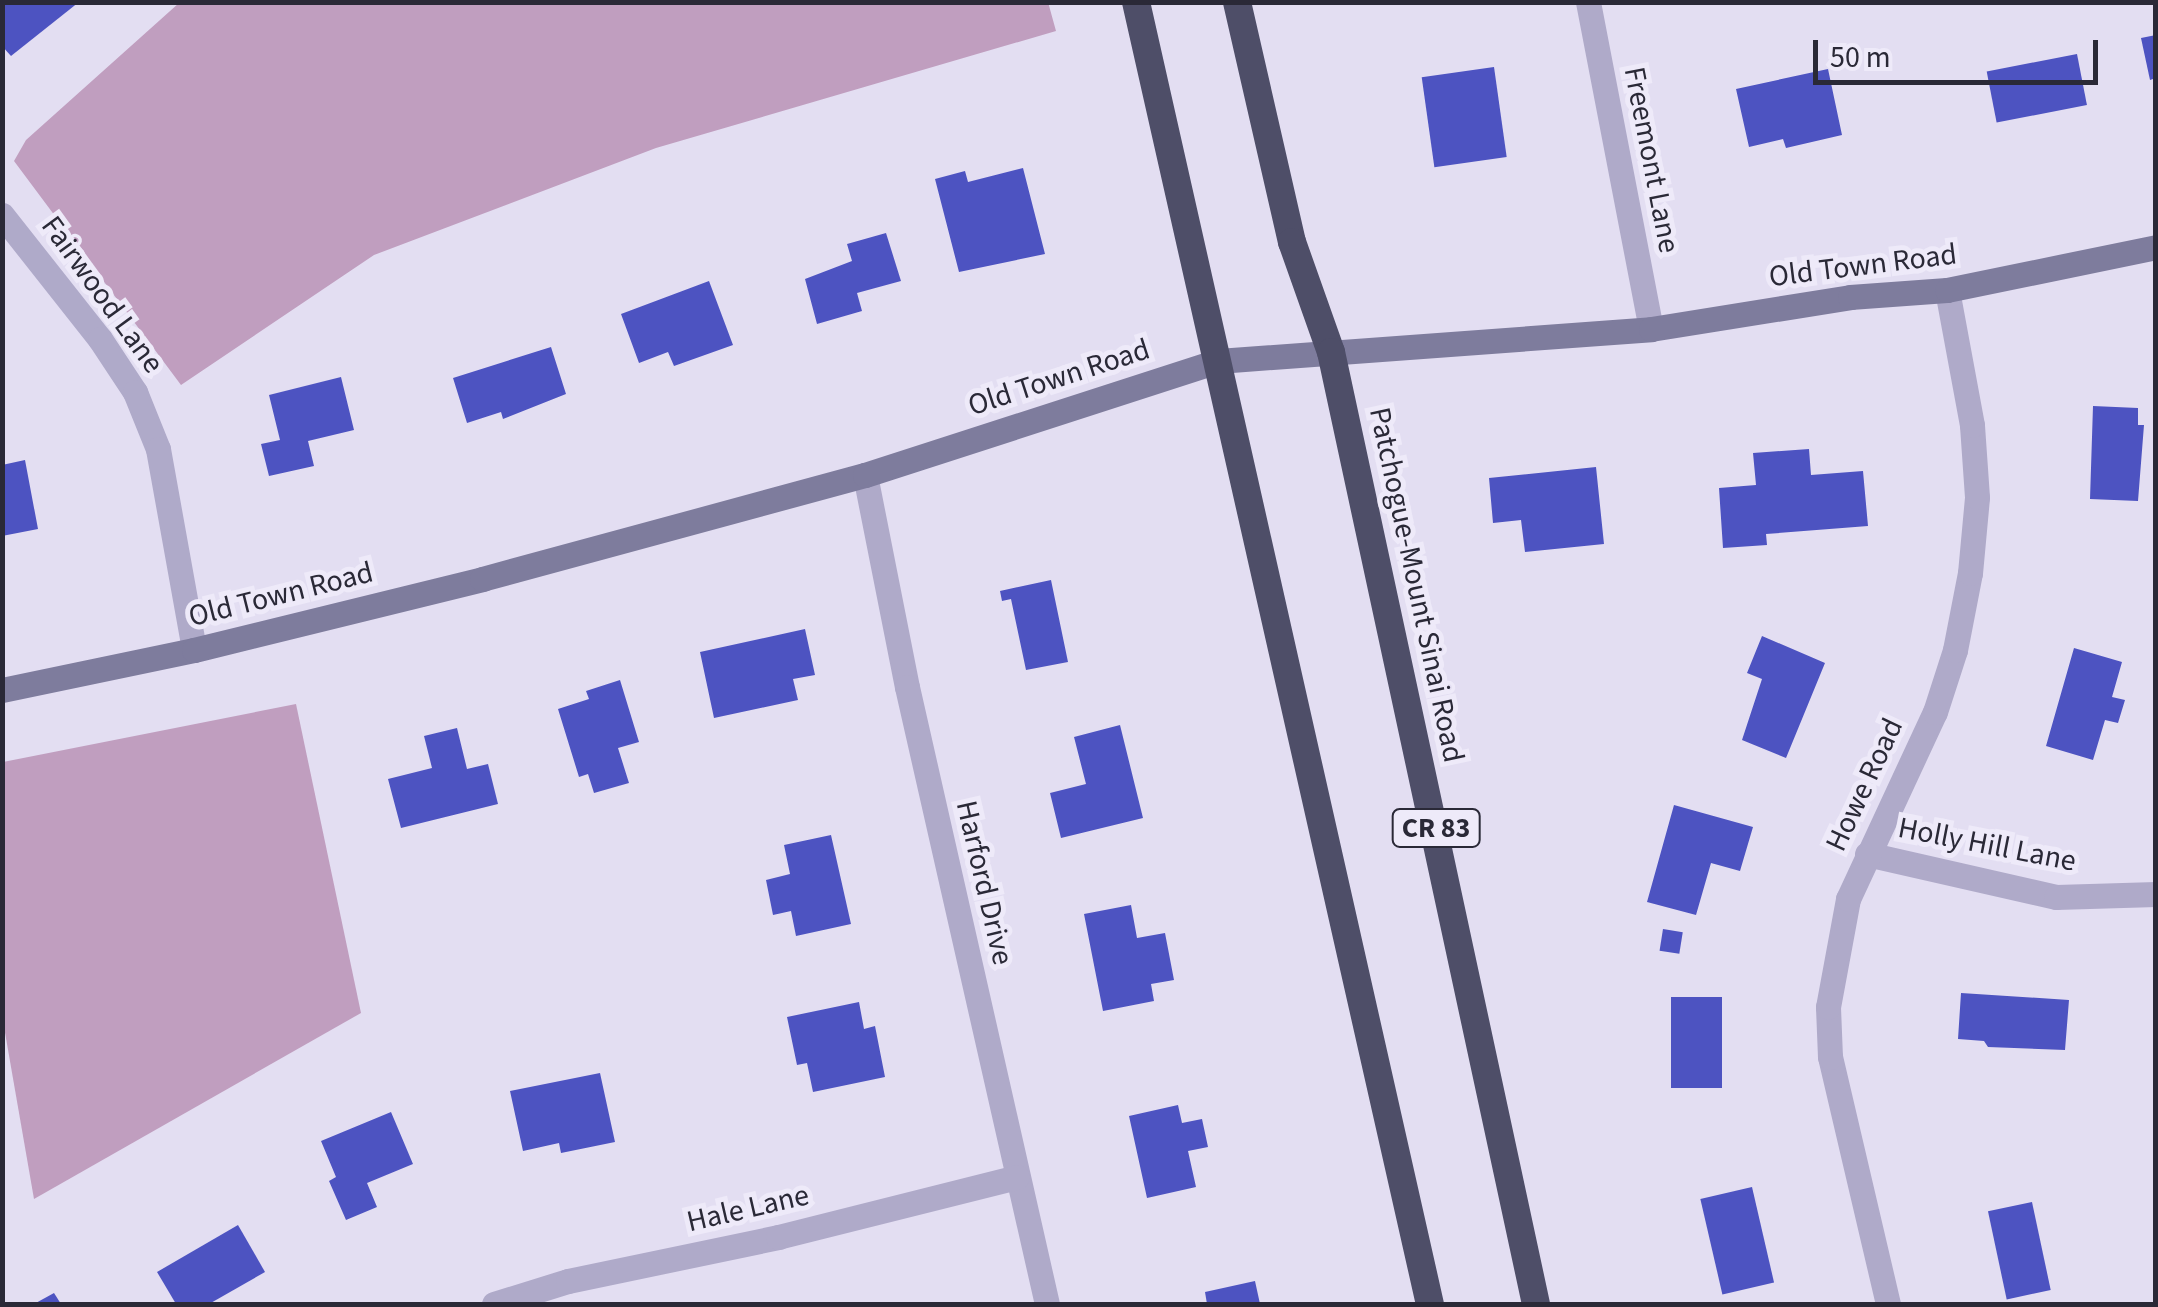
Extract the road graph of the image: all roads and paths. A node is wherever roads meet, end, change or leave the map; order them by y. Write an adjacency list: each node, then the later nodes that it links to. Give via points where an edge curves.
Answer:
1 (1136, 2): 9 (highway)
2 (1238, 2): 8 (highway, Patchogue-Mount Sinai Road / CR 83, via 1292,242)
3 (1588, 2): 7 (street, Freemont Lane)
4 (2, 216): 11 (street, Fairwood Lane, via 135,392 158,449)
5 (2156, 247): 6 (main road, Old Town Road)
6 (1947, 290): 7 (main road, Old Town Road, via 1850,297); 13 (street, Howe Road, via 1972,425 1970,573 1935,712)
7 (1650, 329): 8 (main road, Old Town Road)
8 (1332, 352): 9 (main road, Old Town Road); 19 (highway, Patchogue-Mount Sinai Road / CR 83)
9 (1218, 360): 10 (main road, Old Town Road); 18 (highway)
10 (865, 474): 11 (main road, Old Town Road, via 482,580); 15 (street, Harford Drive)
11 (194, 650): 12 (main road, Old Town Road)
12 (2, 690)
13 (1867, 854): 14 (street, Holly Hill Lane, via 2056,898); 20 (street, Howe Road, via 1835,958 1830,1057)
14 (2156, 894)
15 (1017, 1178): 16 (street, Hale Lane, via 568,1281); 17 (street, Harford Drive)
16 (494, 1304)
17 (1047, 1304)
18 (1430, 1304)
19 (1536, 1304)
20 (1888, 1304)

